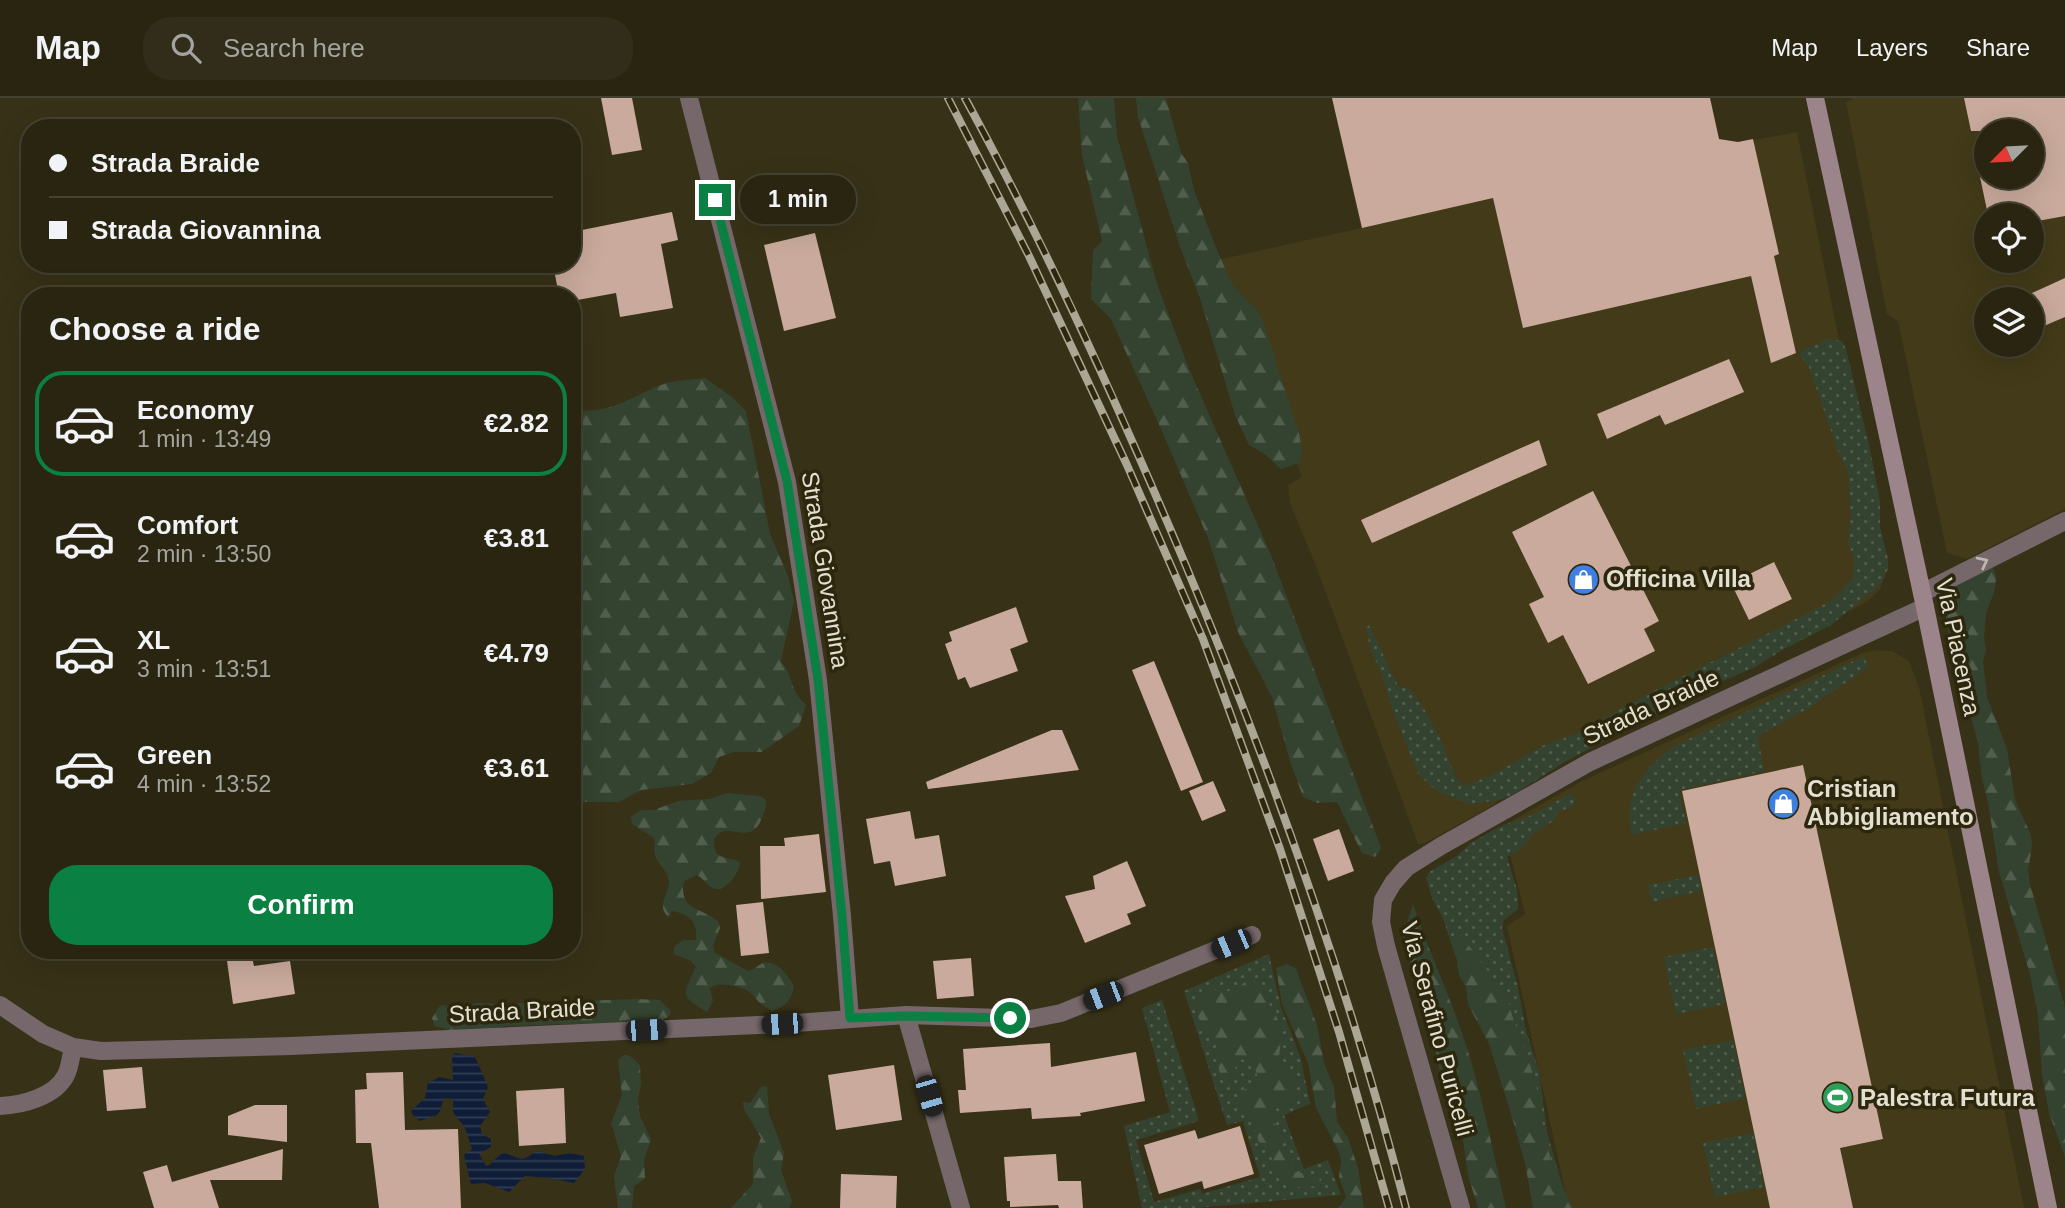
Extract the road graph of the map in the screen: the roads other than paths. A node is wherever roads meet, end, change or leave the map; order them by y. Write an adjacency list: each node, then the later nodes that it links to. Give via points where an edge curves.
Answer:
1 (689, 98): 9 (street, Strada Giovannina, via 787,481 818,680)
2 (1815, 98): 4 (main road, Via Piacenza)
3 (2065, 521): 4 (street, Strada Braide, one-way to 3)
4 (1924, 600): 5 (street, Strada Braide, via 1590,762); 14 (main road, Via Piacenza)
5 (1406, 868): 13 (street, Via Serafino Puricelli, via 1383,900 1381,922)
6 (1252, 935): 8 (street, Strada Braide, via 1061,1013 1031,1019)
7 (0, 1005): 10 (street, Strada Braide, via 43,1034)
8 (906, 1016): 9 (street, Strada Braide); 12 (street)
9 (850, 1018): 10 (street, Strada Braide, via 291,1046 101,1051)
10 (73, 1047): 11 (street, via 61,1084 17,1105)
11 (0, 1106)
12 (961, 1208)
13 (1461, 1208)
14 (2048, 1208)

